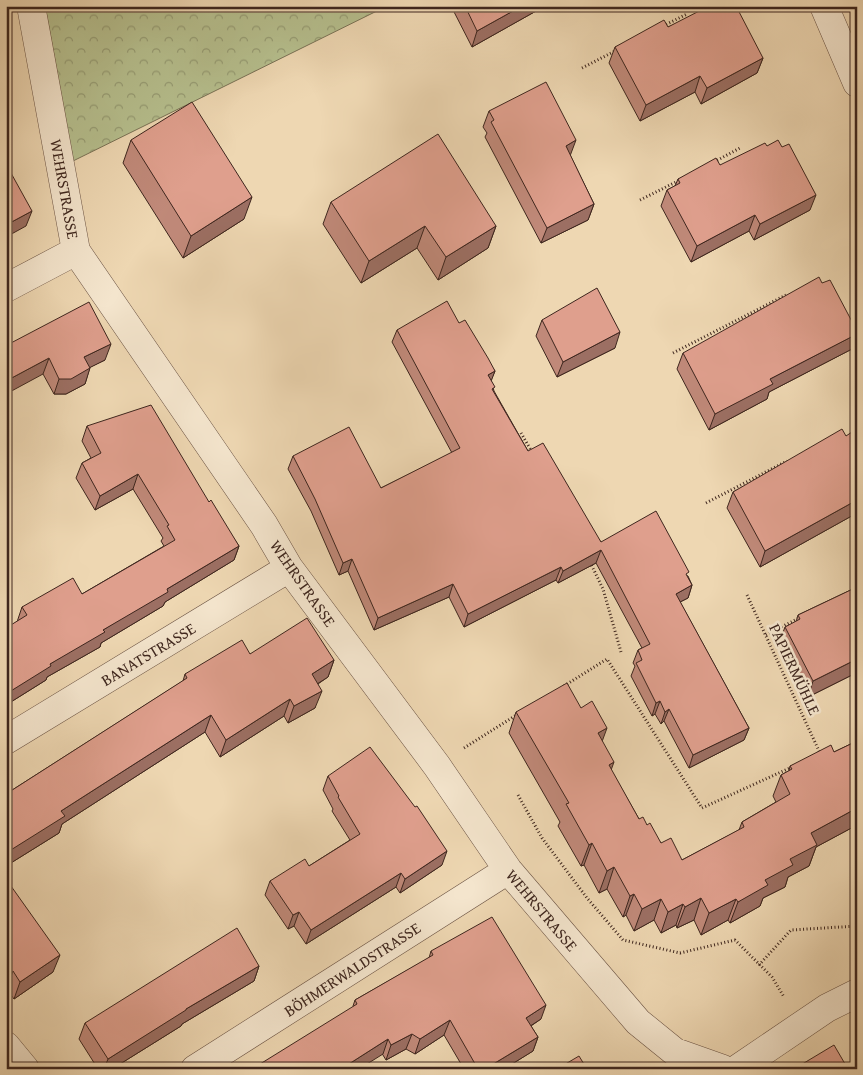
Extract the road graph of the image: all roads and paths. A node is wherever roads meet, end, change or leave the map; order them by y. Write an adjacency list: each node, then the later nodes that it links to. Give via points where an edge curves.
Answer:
1 (31, 6): 12 (street, WEHRSTRASSE)
2 (824, 6): 7 (street)
3 (687, 14): 4 (path)
4 (660, 27)
5 (626, 46): 6 (path)
6 (582, 68)
7 (857, 83)
8 (740, 148): 9 (path)
9 (707, 165)
10 (682, 178): 11 (path)
11 (640, 200)
12 (76, 252): 13 (street); 21 (street, WEHRSTRASSE, via 264,525)
13 (6, 288)
14 (786, 296): 15 (path)
15 (673, 353)
16 (521, 433): 17 (path)
17 (535, 458)
18 (790, 459): 19 (path)
19 (706, 503)
20 (588, 557): 25 (path, via 602,589)
21 (289, 568): 29 (street, BANATSTRASSE); 35 (street, WEHRSTRASSE, via 437,766)
22 (747, 595): 24 (path, PAPIERMÜHLE)
23 (801, 617): 24 (path)
24 (766, 635): 31 (path, PAPIERMÜHLE)
25 (621, 652)
26 (559, 689): 33 (path, via 607,659 702,808)
27 (519, 713): 28 (path)
28 (487, 733)
29 (6, 740)
30 (830, 752): 31 (path)
31 (821, 754): 32 (path)
32 (812, 758)
33 (795, 766)
34 (518, 795): 37 (path, via 548,845 587,898 624,940 680,953 734,940)
35 (508, 870): 42 (street, BÖHMERWALDSTRASSE); 43 (street, WEHRSTRASSE, via 638,1022 675,1052)
36 (857, 926): 37 (path, via 791,930)
37 (759, 965): 39 (path, via 772,977)
38 (857, 993): 39 (street)
39 (801, 1025): 44 (street)
40 (6, 1046): 41 (street)
41 (25, 1069)
42 (195, 1069)
43 (723, 1069)
44 (737, 1069)

